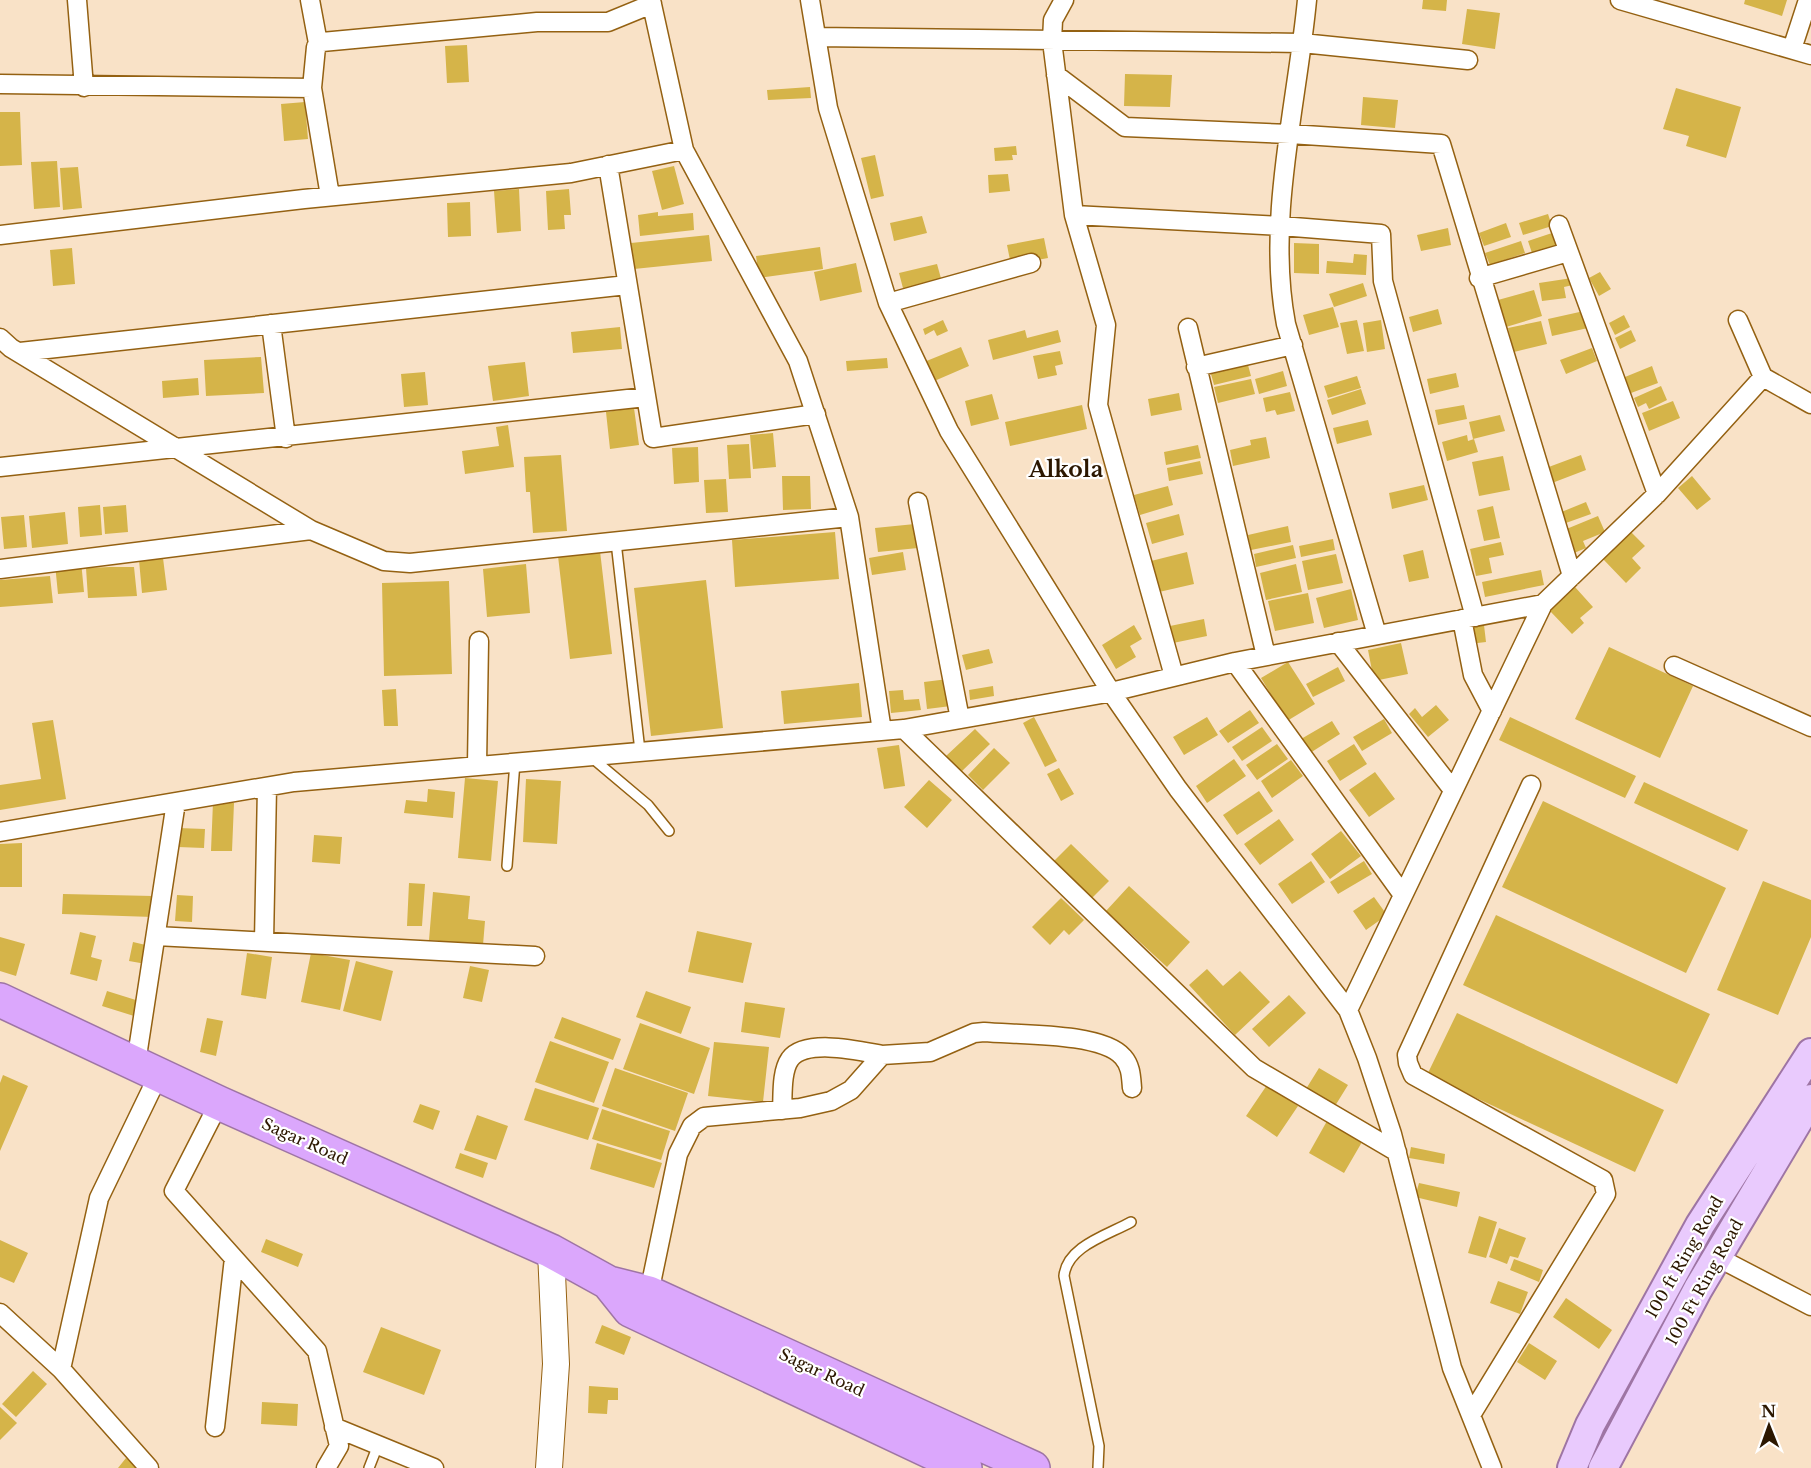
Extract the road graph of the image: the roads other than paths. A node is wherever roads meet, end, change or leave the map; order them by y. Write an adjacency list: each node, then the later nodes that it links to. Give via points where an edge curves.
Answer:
1 (77, 0): 19 (street)
2 (310, 0): 13 (street)
3 (810, 0): 10 (street)
4 (1064, 0): 11 (street, via 1053,20)
5 (1307, 0): 12 (street)
6 (1620, 0): 9 (street)
7 (1808, 0): 14 (street)
8 (651, 2): 13 (street, via 608,22 537,22); 22 (street)
9 (1677, 8): 14 (street)
10 (816, 37): 11 (street); 33 (street, via 828,108)
11 (1052, 41): 12 (street); 17 (street)
12 (1302, 42): 16 (street); 21 (street)
13 (318, 43): 20 (street)
14 (1792, 49): 15 (street)
15 (1811, 55)
16 (1468, 60)
17 (1056, 75): 21 (street, via 1125,127); 25 (street)
18 (0, 84): 19 (street)
19 (84, 87): 20 (street)
20 (312, 88): 24 (street)
21 (1290, 134): 27 (street); 31 (street, via 1441,144)
22 (684, 150): 23 (street); 43 (street, via 798,361)
23 (608, 165): 24 (street, via 571,173); 32 (street)
24 (330, 196): 28 (street)
25 (1074, 215): 27 (street); 62 (street, via 1106,325 1098,405)
26 (1559, 225): 29 (street)
27 (1281, 226): 37 (street, via 1279,275); 55 (street, via 1381,234 1383,281)
28 (0, 236)
29 (1568, 252): 31 (street); 47 (street)
30 (1031, 263): 33 (street)
31 (1479, 278): 53 (street)
32 (627, 285): 35 (street); 41 (street)
33 (888, 303): 63 (street, via 949,431)
34 (1738, 320): 40 (street)
35 (271, 324): 38 (street); 44 (street)
36 (1188, 328): 39 (street)
37 (1293, 345): 39 (street); 56 (street)
38 (8, 347): 45 (street)
39 (1196, 367): 59 (street)
40 (1763, 377): 42 (street); 47 (street)
41 (646, 397): 43 (street, via 653,438); 44 (street)
42 (1811, 404)
43 (816, 414): 49 (street)
44 (286, 438): 45 (street)
45 (181, 449): 46 (street); 50 (street)
46 (0, 467)
47 (1657, 494): 53 (street)
48 (918, 502): 65 (street)
49 (849, 517): 51 (street); 68 (street)
50 (311, 530): 51 (street, via 384,561 410,563); 52 (street)
51 (616, 542): 69 (lane)
52 (0, 569)
53 (1572, 576): 54 (street)
54 (1543, 604): 55 (street); 64 (street)
55 (1468, 618): 56 (street); 64 (street, via 1473,675)
56 (1377, 635): 58 (street)
57 (479, 641): 72 (street)
58 (1338, 642): 59 (street); 75 (street)
59 (1266, 656): 60 (street)
60 (1235, 662): 62 (street); 80 (street)
61 (1674, 666): 66 (street)
62 (1174, 676): 63 (street)
63 (1111, 692): 65 (street); 85 (street, via 1178,789)
64 (1492, 711): 75 (street)
65 (960, 719): 67 (street)
66 (1811, 727)
67 (904, 729): 68 (street); 94 (street, via 1254,1068)
68 (882, 731): 69 (street)
69 (640, 751): 70 (street)
70 (590, 756): 71 (street); 77 (lane, via 648,805)
71 (515, 762): 72 (street); 79 (lane)
72 (477, 765): 74 (street)
73 (1531, 784): 104 (street, via 1407,1055 1407,1063 1413,1075 1603,1180 1605,1194)
74 (267, 787): 76 (street); 82 (street)
75 (1453, 790): 80 (street)
76 (176, 802): 78 (street); 81 (street)
77 (669, 831)
78 (0, 832)
79 (507, 866)
80 (1403, 895): 85 (street)
81 (156, 936): 82 (street); 88 (street)
82 (264, 942): 83 (street)
83 (535, 956)
84 (0, 1000): 88 (highway, Sagar Road)
85 (1348, 1010): 94 (street)
86 (1811, 1053): 117 (main road, 100 ft Ring Road, via 1701,1225 1590,1425)
87 (882, 1055): 89 (street, via 930,1052 984,1032 1086,1041 1109,1047 1122,1056 1130,1069); 92 (street, via 842,1095 817,1105); 92 (street, via 830,1048 811,1048 799,1053 787,1067)
88 (148, 1069): 91 (highway, Sagar Road); 103 (street, via 99,1198)
89 (1132, 1088)
90 (1811, 1099): 93 (main road, 100 Ft Ring Road)
91 (219, 1103): 96 (highway, Sagar Road); 98 (street, via 174,1191)
92 (782, 1110): 100 (street, via 719,1114 704,1117 692,1126 678,1154)
93 (1804, 1127): 97 (main road, 100 Ft Ring Road)
94 (1396, 1152): 104 (street, via 1452,1368)
95 (1131, 1222): 115 (lane, via 1076,1252 1065,1266 1099,1446)
96 (551, 1251): 99 (highway, Sagar Road); 112 (main road, via 556,1364)
97 (1717, 1257): 101 (street); 118 (main road, 100 Ft Ring Road)
98 (234, 1258): 105 (street); 106 (street, via 318,1351)
99 (609, 1284): 100 (highway, Sagar Road); 113 (highway, Sagar Road, via 630,1310)
100 (649, 1293): 114 (highway, Sagar Road)
101 (1811, 1306)
102 (0, 1313): 103 (street)
103 (61, 1369): 108 (street)
104 (1471, 1415): 116 (street)
105 (215, 1427)
106 (334, 1427): 107 (street); 109 (street, via 339,1446)
107 (378, 1445): 110 (lane); 111 (street)
108 (149, 1468)
109 (326, 1468)
110 (369, 1468)
111 (434, 1468)
112 (549, 1468)
113 (965, 1468)
114 (1033, 1468)
115 (1098, 1468)
116 (1492, 1468)
117 (1572, 1468)
118 (1603, 1468)

